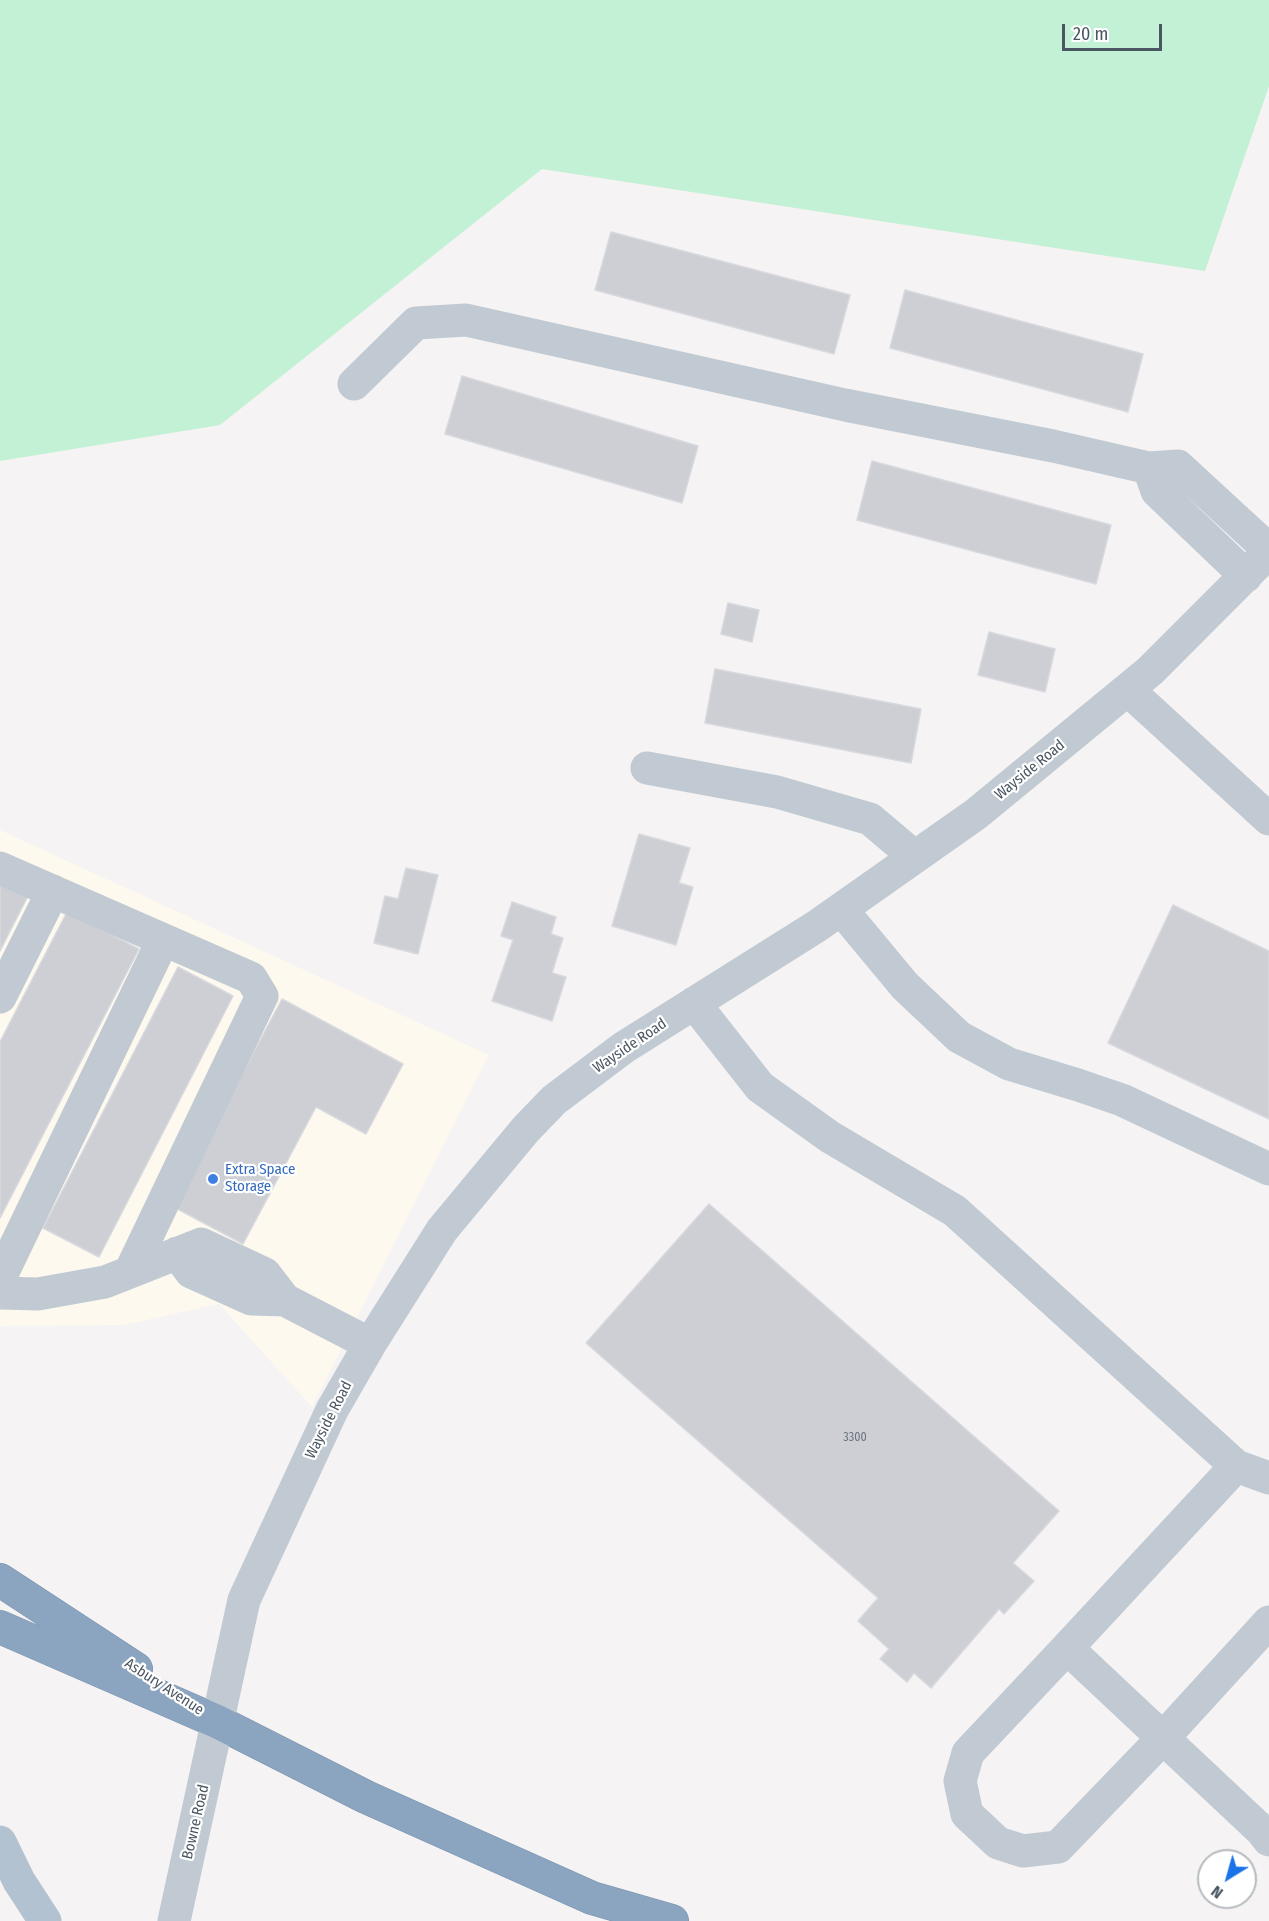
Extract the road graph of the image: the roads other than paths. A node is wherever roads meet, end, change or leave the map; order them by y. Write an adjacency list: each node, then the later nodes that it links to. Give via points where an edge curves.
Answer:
1 (354, 384): 2 (street, via 416,323 466,320 1149,468 1157,491)
2 (1262, 565): 3 (street, Wayside Road)
3 (1128, 690): 5 (street); 6 (street, Wayside Road, via 976,814)
4 (646, 768): 6 (street, via 777,792 870,819)
5 (1269, 819)
6 (915, 857): 9 (street, Wayside Road)
7 (0, 868): 8 (street)
8 (53, 891): 10 (street); 11 (street)
9 (841, 909): 12 (street, Wayside Road); 13 (street, via 905,986 959,1037 1009,1064 1122,1101)
10 (163, 940): 14 (street, via 251,978 262,996); 15 (street)
11 (0, 998)
12 (694, 1003): 17 (street, Wayside Road, via 623,1048 554,1100 533,1122 442,1230); 18 (street, via 760,1087 830,1137 955,1211)
13 (1269, 1169)
14 (130, 1272): 16 (street, via 105,1282 38,1294); 17 (street, via 177,1253 191,1272 251,1299 285,1300)
15 (0, 1278)
16 (0, 1293)
17 (370, 1344): 24 (street, Wayside Road, via 332,1410 244,1600)
18 (1236, 1466): 19 (street); 23 (street)
19 (1269, 1478)
20 (0, 1580): 24 (highway, Asbury Avenue)
21 (1269, 1622): 25 (street)
22 (0, 1627): 24 (highway, Asbury Avenue)
23 (1067, 1648): 25 (street); 25 (street, via 968,1753 960,1780 967,1814 998,1843 1023,1851 1058,1847)
24 (218, 1722): 31 (street, Bowne Road); 32 (highway, via 366,1797 592,1898)
25 (1163, 1738): 26 (street)
26 (1269, 1840)
27 (0, 1842): 30 (main road)
28 (0, 1887): 29 (main road)
29 (29, 1921)
30 (45, 1921)
31 (174, 1921)
32 (672, 1921)

